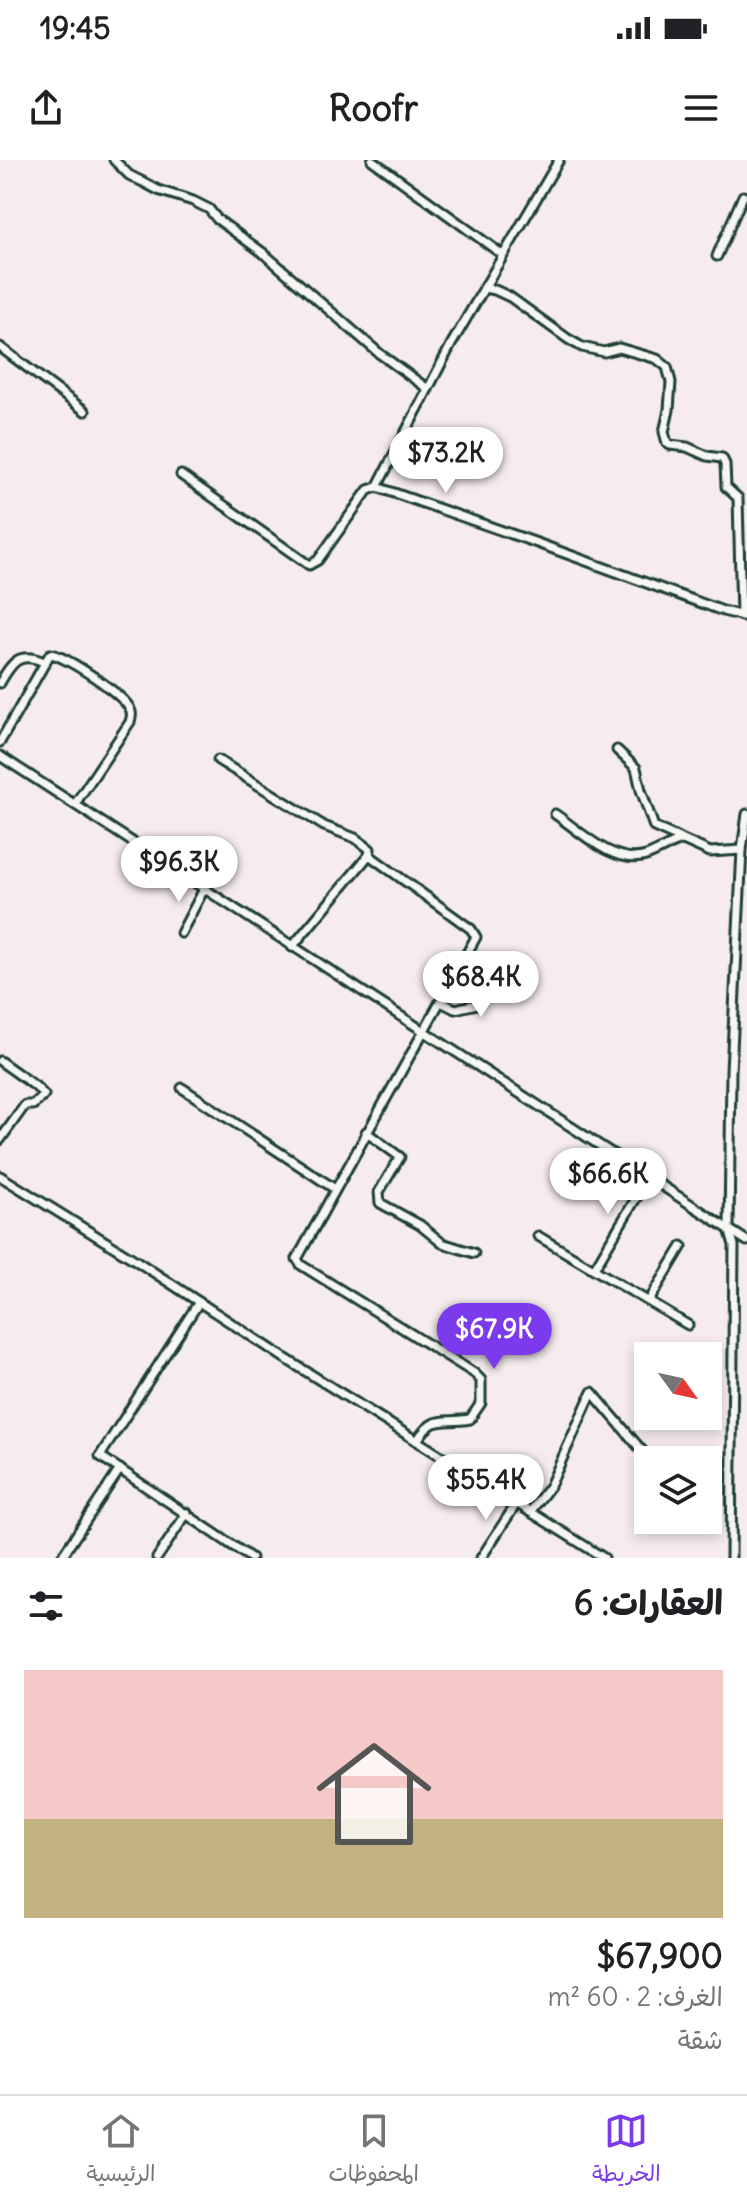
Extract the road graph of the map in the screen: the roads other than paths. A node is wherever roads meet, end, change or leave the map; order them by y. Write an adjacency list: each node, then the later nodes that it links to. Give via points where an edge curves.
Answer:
1 (114, 160): 11 (street, via 158,190 209,209)
2 (372, 160): 7 (street)
3 (546, 160): 4 (street)
4 (557, 163): 7 (street)
5 (746, 186): 6 (street)
6 (745, 196): 8 (street)
7 (503, 255): 9 (street)
8 (717, 256)
9 (484, 288): 11 (street); 15 (street, via 510,297 582,347 638,352 667,367 667,443 722,458 726,487 738,498)
10 (0, 347): 12 (street)
11 (428, 389): 14 (street)
12 (85, 411)
13 (181, 475): 14 (street, via 309,565 368,490)
14 (377, 487): 15 (street)
15 (744, 617)
16 (44, 662): 17 (street, via 23,657); 19 (street); 23 (street, via 52,653 65,659 131,710 130,722)
17 (3, 670): 18 (street)
18 (0, 683)
19 (0, 742)
20 (617, 750): 26 (street, via 636,768 652,825)
21 (0, 756): 23 (street)
22 (218, 760): 28 (street, via 324,826 361,842 370,848)
23 (75, 804): 29 (street)
24 (555, 814): 26 (street, via 624,857 643,857)
25 (747, 814): 27 (street)
26 (682, 840): 27 (street, via 710,852)
27 (742, 850): 42 (street)
28 (369, 855): 31 (street); 33 (street, via 476,935)
29 (204, 889): 30 (street); 31 (street)
30 (181, 933)
31 (292, 947): 34 (street)
32 (502, 971): 33 (street, via 485,986 477,1004 457,1009)
33 (441, 1002): 34 (street)
34 (424, 1032): 37 (street); 40 (street)
35 (0, 1061): 38 (street, via 44,1095 25,1105)
36 (182, 1088): 41 (street)
37 (366, 1132): 41 (street); 46 (street, via 400,1157 379,1192 380,1203 447,1246)
38 (0, 1140)
39 (0, 1176): 49 (street)
40 (648, 1178): 42 (street); 47 (street)
41 (335, 1189): 51 (street, via 297,1262 481,1380 481,1403 470,1419 439,1420)
42 (729, 1229): 44 (street); 62 (street, via 734,1245)
43 (538, 1236): 47 (street)
44 (747, 1241)
45 (682, 1246): 48 (street)
46 (474, 1253)
47 (594, 1269): 48 (street)
48 (649, 1301): 50 (street)
49 (199, 1302): 51 (street); 53 (street, via 100,1454)
50 (688, 1325)
51 (417, 1441): 54 (street)
52 (638, 1446): 55 (street, via 592,1392 550,1486)
53 (120, 1469): 56 (street); 57 (street)
54 (516, 1504): 55 (street); 60 (street)
55 (530, 1512): 61 (street)
56 (187, 1513): 58 (street); 59 (street)
57 (61, 1558)
58 (157, 1558)
59 (251, 1558)
60 (481, 1558)
61 (604, 1558)
62 (731, 1558)

